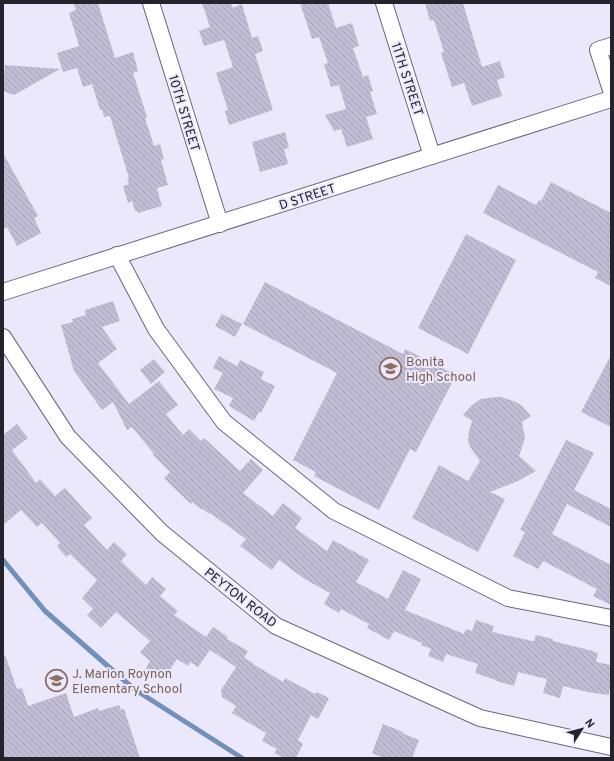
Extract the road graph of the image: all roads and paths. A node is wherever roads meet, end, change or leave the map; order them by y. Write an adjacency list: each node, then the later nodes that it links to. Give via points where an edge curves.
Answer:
1 (151, 3): 7 (street, 10TH STREET)
2 (384, 3): 6 (street, 11TH STREET)
3 (611, 46): 4 (street, via 598,50)
4 (611, 90)
5 (611, 99): 6 (street, D STREET)
6 (432, 156): 7 (street, D STREET)
7 (220, 224): 8 (street, D STREET)
8 (117, 255): 9 (street, D STREET); 11 (street, via 156,329 224,422 334,511 508,598)
9 (3, 292)
10 (3, 337): 12 (street, PEYTON ROAD, via 68,437 162,534 276,626 480,718)
11 (611, 618)
12 (611, 747)

